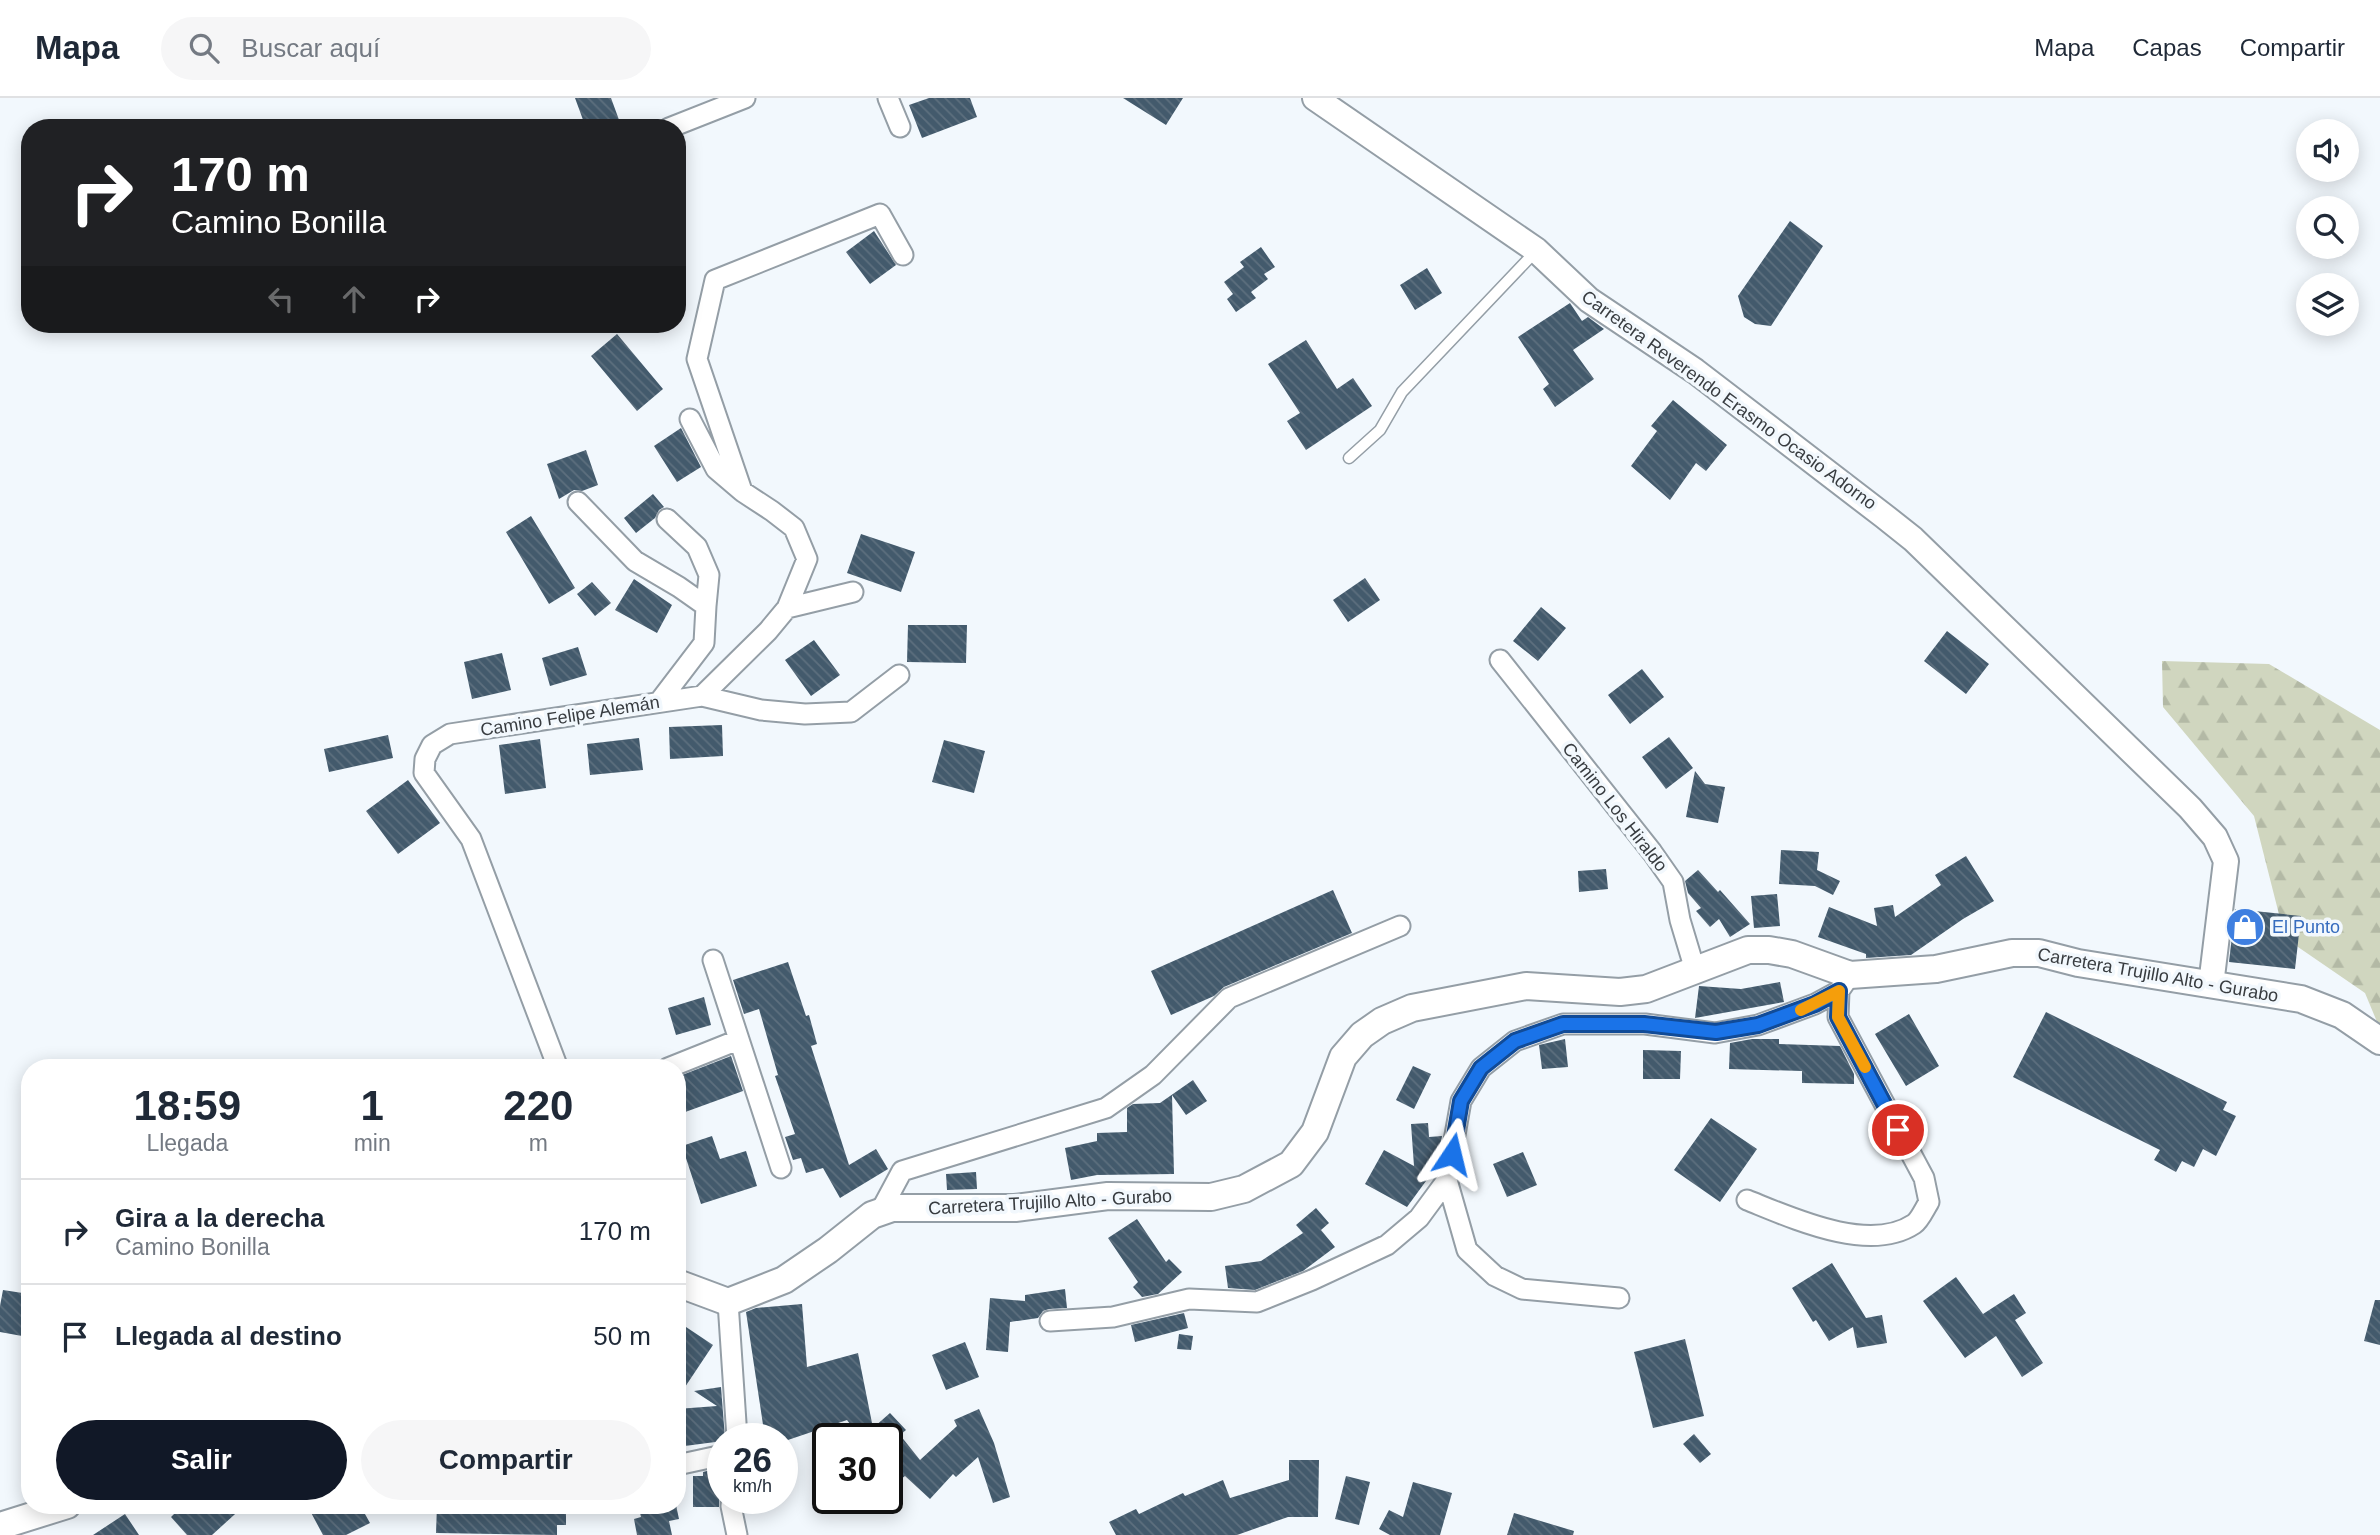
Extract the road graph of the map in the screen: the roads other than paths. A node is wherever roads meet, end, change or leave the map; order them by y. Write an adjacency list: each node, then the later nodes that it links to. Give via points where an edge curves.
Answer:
1 (745, 98): 4 (street)
2 (888, 98): 5 (street)
3 (1315, 98): 6 (street, Carretera Reverendo Erasmo Ocasio Adorno)
4 (686, 121)
5 (900, 127)
6 (1536, 250): 9 (lane, via 1402,393 1380,430); 24 (street, Carretera Reverendo Erasmo Ocasio Adorno, via 1590,300 1695,371 1913,539 2190,808 2216,837 2227,861)
7 (903, 256): 10 (street, via 880,214 715,280 698,359)
8 (690, 419): 10 (street, via 716,469)
9 (1349, 458)
10 (743, 492): 15 (street, via 794,528 807,559)
11 (578, 502): 14 (street, via 635,561)
12 (667, 519): 14 (street, via 697,547 709,575)
13 (853, 592): 15 (street)
14 (706, 606): 19 (street, via 704,643)
15 (787, 608): 18 (street)
16 (1500, 660): 22 (street, Camino Los Hiraldo, via 1673,882)
17 (899, 675): 18 (street, via 851,712 761,710)
18 (702, 696): 19 (street, Camino Felipe Alemán)
19 (659, 702): 27 (street, Camino Felipe Alemán, via 450,734 432,745 425,759 424,773 471,839)
20 (1400, 926): 32 (street, via 1229,998 1153,1075 1106,1108 902,1171)
21 (713, 960): 25 (street)
22 (1695, 970): 23 (main road, Carretera Trujillo Alto - Gurabo, via 1748,950 1769,950 1792,954); 32 (main road, Carretera Trujillo Alto - Gurabo, via 1646,989 1620,992 1526,986 1412,1009 1382,1021 1343,1057 1315,1132 1291,1164 1244,1189 1211,1197 1108,1196 1014,1208 892,1208)
23 (1844, 983): 24 (main road, Carretera Trujillo Alto - Gurabo, via 2012,953 2039,953); 30 (street, via 1815,1004 1758,1025 1716,1032 1644,1024 1563,1024 1515,1041 1481,1068 1461,1101); 31 (street, via 1838,1017 1924,1178 1929,1202 1915,1223 1883,1236 1854,1236)
24 (2211, 985): 26 (main road, Carretera Trujillo Alto - Gurabo, via 2301,999 2342,1016)
25 (738, 1040): 28 (street); 29 (street)
26 (2380, 1041)
27 (555, 1059)
28 (686, 1061)
29 (781, 1168)
30 (1447, 1180): 34 (street, via 1467,1250 1495,1276 1522,1289); 36 (street, via 1419,1218 1387,1245 1257,1302 1189,1298 1113,1317)
31 (1747, 1200)
32 (880, 1212): 35 (main road, Carretera Trujillo Alto - Gurabo, via 784,1280)
33 (686, 1286): 35 (main road)
34 (1619, 1298)
35 (728, 1302): 37 (street)
36 (1050, 1321)
37 (736, 1423)
38 (707, 1458): 39 (street)
39 (686, 1463)
40 (38, 1514): 42 (main road)
41 (733, 1514): 43 (street)
42 (0, 1526)
43 (737, 1535)

